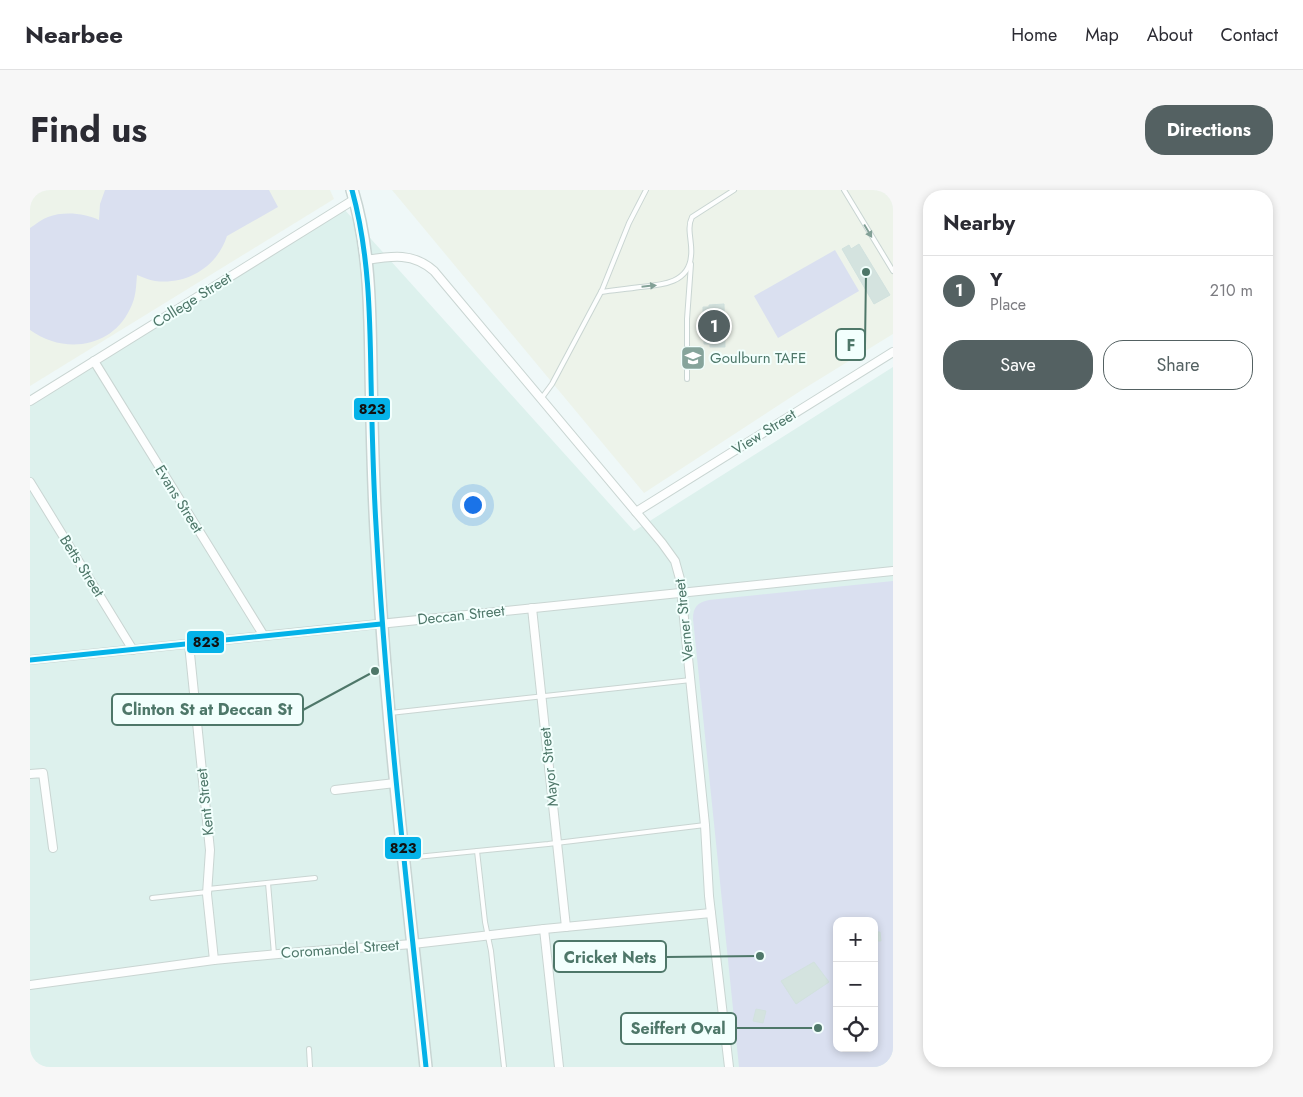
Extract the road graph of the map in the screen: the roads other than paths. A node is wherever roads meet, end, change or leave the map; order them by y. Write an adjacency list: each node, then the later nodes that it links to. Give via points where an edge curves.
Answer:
1 (646, 190): 9 (lane)
2 (734, 190): 4 (lane)
3 (844, 190): 8 (lane, one-way to 8)
4 (728, 191): 6 (lane, via 692,217)
5 (353, 195): 7 (street); 11 (street, College Street)
6 (691, 257): 9 (lane, one-way to 6, via 674,282 684,274); 12 (lane)
7 (366, 260): 13 (street, Verner Street, via 405,256 427,265); 20 (street)
8 (893, 271)
9 (601, 292): 13 (lane)
10 (893, 352): 16 (street, View Street)
11 (94, 361): 14 (street, College Street); 21 (street, Evans Street)
12 (687, 379)
13 (541, 399): 16 (street, Verner Street)
14 (30, 401)
15 (30, 482): 23 (street, Betts Street)
16 (636, 512): 18 (street, Verner Street, via 675,561)
17 (893, 571): 18 (street, Deccan Street)
18 (681, 592): 19 (street, Deccan Street); 25 (street, Verner Street)
19 (532, 608): 20 (street, Deccan Street); 26 (street, Mayor Street)
20 (381, 624): 21 (street, Deccan Street); 27 (street)
21 (264, 636): 22 (street, Deccan Street)
22 (189, 644): 23 (street, Deccan Street); 38 (street, Kent Street, via 210,850)
23 (133, 650): 24 (street, Deccan Street)
24 (30, 660)
25 (691, 680): 26 (lane); 31 (street, Verner Street)
26 (542, 695): 27 (lane); 32 (street, Mayor Street)
27 (389, 713): 29 (street)
28 (30, 774): 33 (street, via 43,773)
29 (395, 783): 30 (street); 35 (street)
30 (335, 790)
31 (704, 825): 32 (lane); 40 (street, Verner Street)
32 (557, 842): 34 (lane); 41 (street, Mayor Street)
33 (53, 848)
34 (477, 851): 35 (lane); 43 (lane)
35 (404, 858): 44 (street)
36 (315, 878): 37 (lane)
37 (268, 883): 38 (lane); 45 (lane)
38 (207, 890): 39 (lane); 46 (street, Kent Street)
39 (152, 898)
40 (711, 913): 41 (street, Coromandel Street); 53 (street, Verner Street)
41 (566, 927): 42 (street, Coromandel Street)
42 (544, 929): 43 (street, Coromandel Street); 52 (street)
43 (488, 936): 44 (street, Coromandel Street); 51 (lane)
44 (413, 944): 45 (street, Coromandel Street); 50 (street)
45 (274, 954): 46 (street, Coromandel Street)
46 (214, 960): 47 (street, Coromandel Street)
47 (30, 986)
48 (309, 1049): 49 (lane)
49 (310, 1067)
50 (426, 1067)
51 (504, 1067)
52 (559, 1067)
53 (729, 1067)

